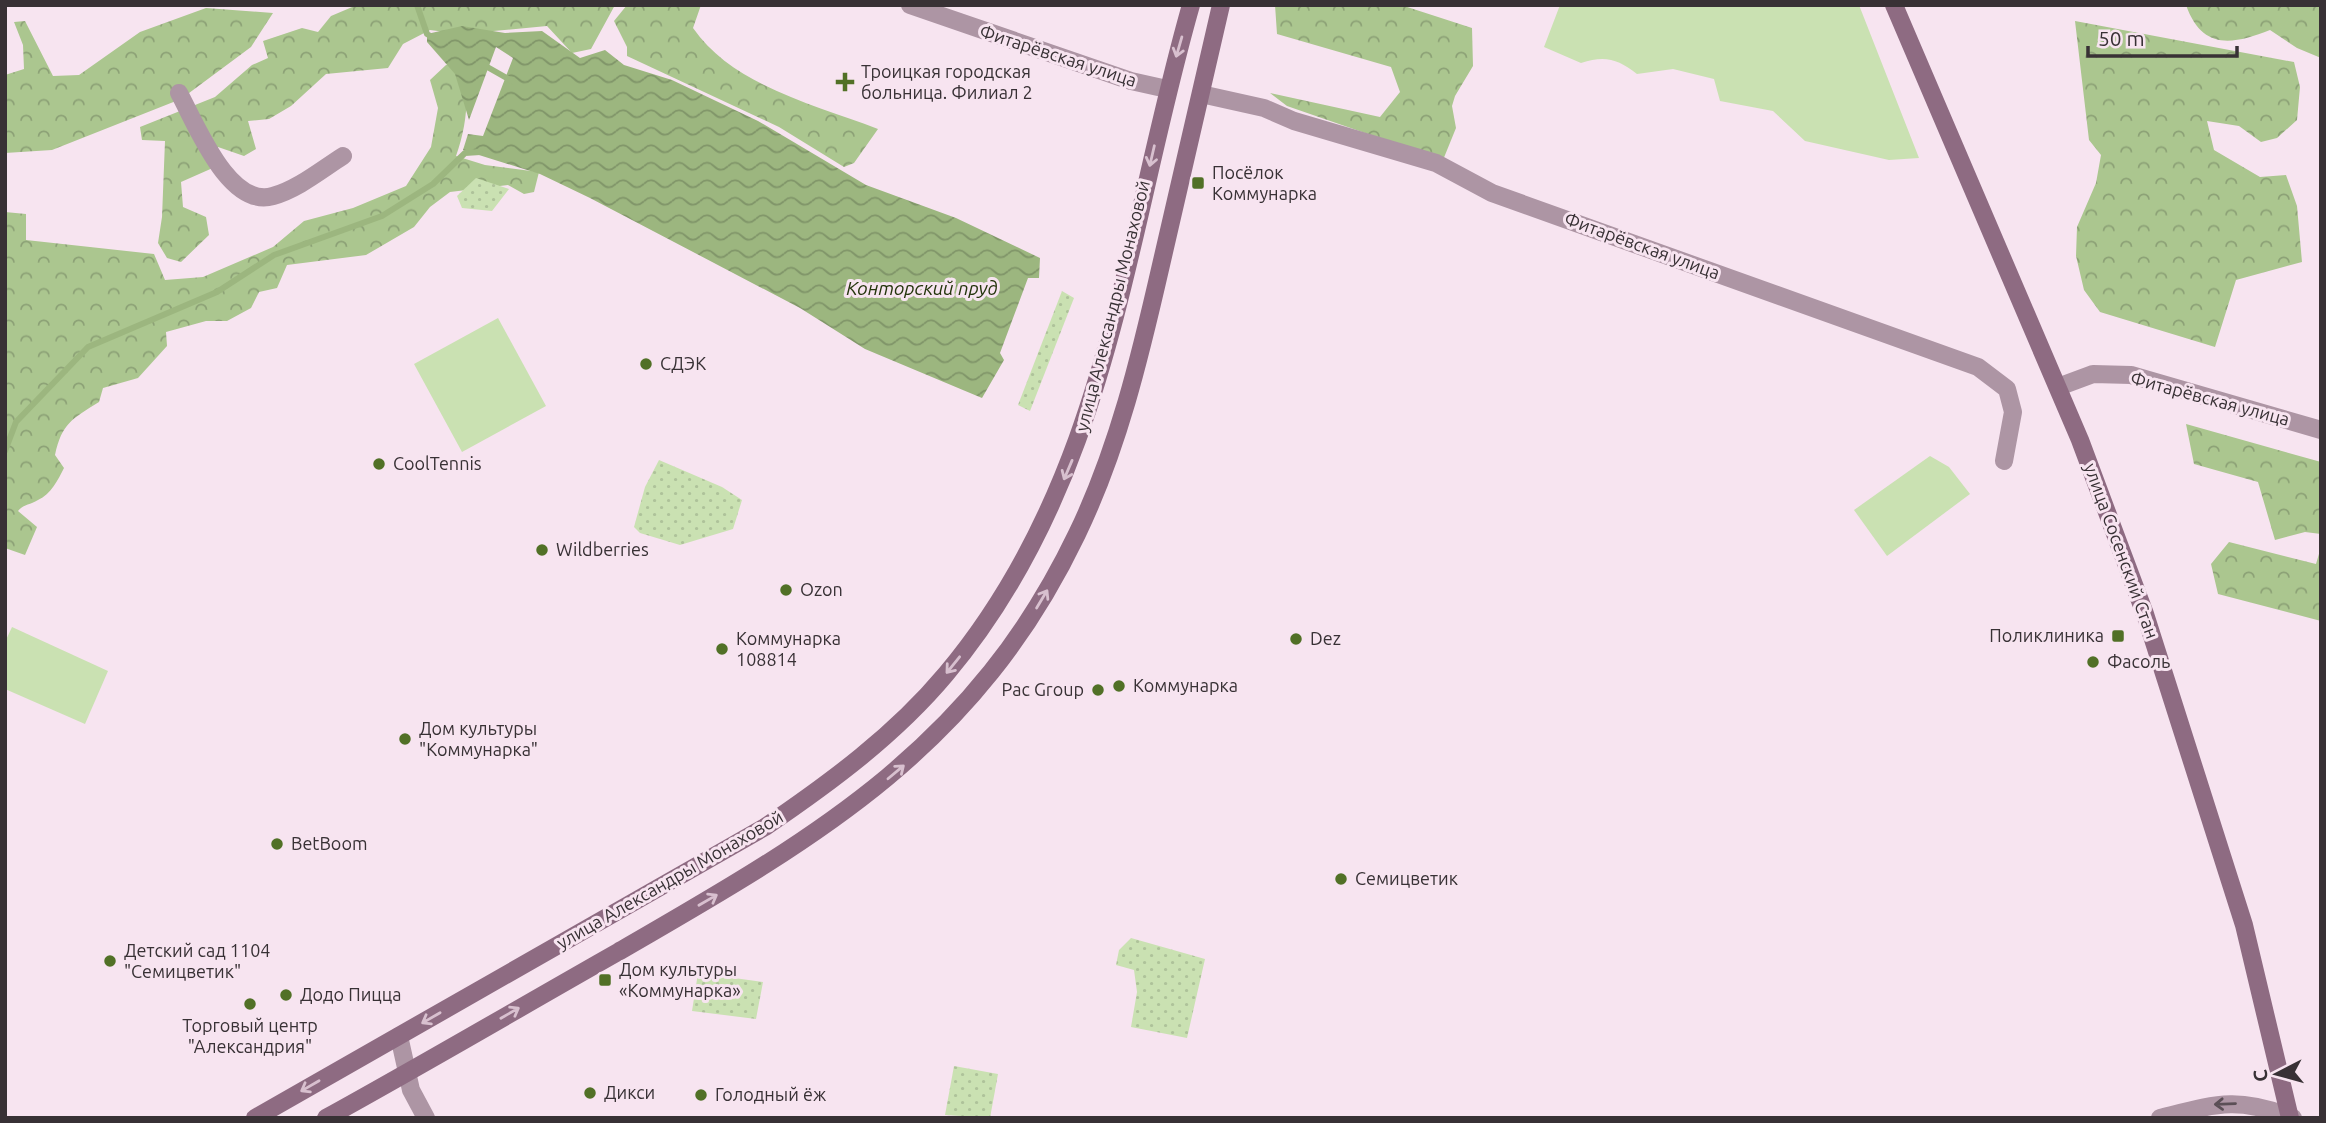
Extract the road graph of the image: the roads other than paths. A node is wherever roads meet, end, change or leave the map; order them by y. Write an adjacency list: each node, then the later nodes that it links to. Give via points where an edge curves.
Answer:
1 (910, 5): 5 (street, Фитарёвская улица)
2 (1191, 5): 5 (main road, улица Александры Монаховой, one-way to 5)
3 (1222, 5): 7 (main road, улица Александры Монаховой)
4 (1894, 5): 9 (main road, улица Сосенский Стан)
5 (1167, 89): 12 (main road, улица Александры Монаховой, one-way to 12, via 1114,319 1075,453 1025,560 945,676 887,734 804,801 725,852)
6 (178, 93): 8 (street, via 231,184 258,198 294,187)
7 (1201, 94): 11 (street, Фитарёвская улица, via 1264,108 1436,163 1492,193 1978,367 2007,389 2013,412); 13 (main road, улица Александры Монаховой, one-way to 7, via 797,846 904,765 972,696 1055,577 1106,466 1146,330)
8 (343, 156)
9 (2058, 387): 10 (street, Фитарёвская улица, via 2093,374 2131,375); 14 (main road, улица Сосенский Стан, via 2145,614 2211,818 2257,973)
10 (2321, 430)
11 (2004, 461)
12 (399, 1036): 13 (street); 15 (main road, улица Александры Монаховой, one-way to 15)
13 (407, 1073): 16 (main road, улица Александры Монаховой); 17 (street)
14 (2291, 1117): 18 (street, one-way to 18, via 2259,1104 2220,1102)
15 (255, 1118)
16 (326, 1118)
17 (426, 1118)
18 (2160, 1118)

